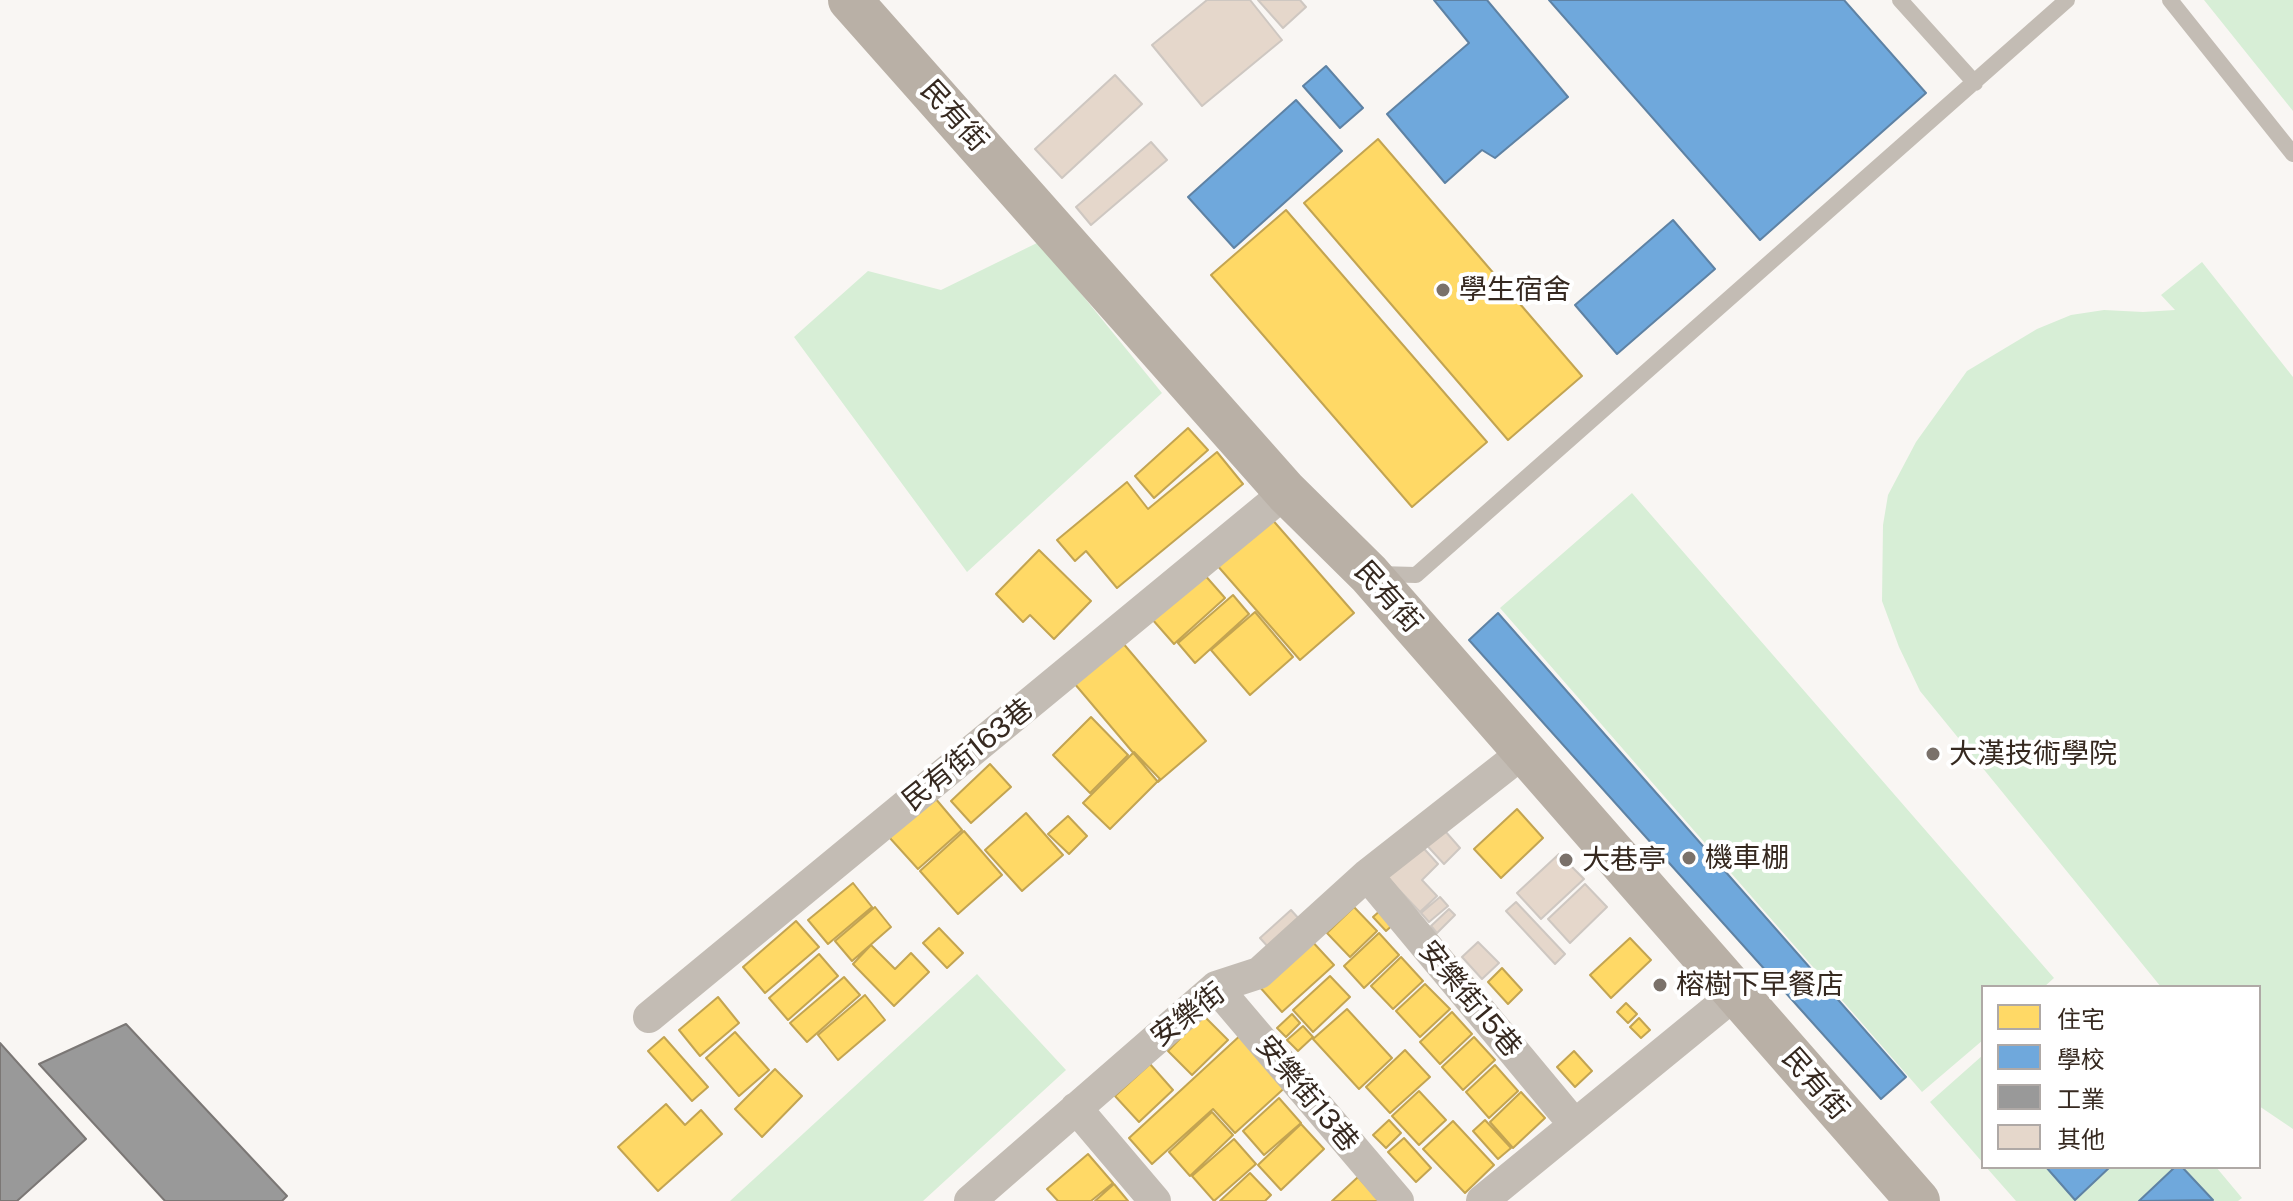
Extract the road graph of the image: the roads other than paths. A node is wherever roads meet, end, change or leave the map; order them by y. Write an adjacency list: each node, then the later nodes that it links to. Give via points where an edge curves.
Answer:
1 (850, 0): 7 (street, 民有街)
2 (1900, 0): 5 (lane)
3 (2067, 0): 5 (lane)
4 (2170, 0): 6 (lane)
5 (1975, 83): 8 (lane, via 1416,575)
6 (2293, 154)
7 (1286, 492): 8 (street, 民有街); 13 (street, 民有街163巷)
8 (1369, 574): 9 (street, 民有街)
9 (1525, 751): 10 (street, 安樂街); 12 (street, 民有街)
10 (1367, 875): 11 (street, 安樂街, via 1259,973); 15 (street, 安樂街15巷)
11 (1216, 987): 14 (street, 安樂街); 18 (street, 安樂街13巷)
12 (1735, 994): 15 (street); 20 (street, 民有街)
13 (649, 1017)
14 (1076, 1108): 16 (street, 安樂街); 17 (street)
15 (1574, 1124): 19 (street)
16 (970, 1201)
17 (1155, 1201)
18 (1398, 1201)
19 (1482, 1201)
20 (1918, 1201)

